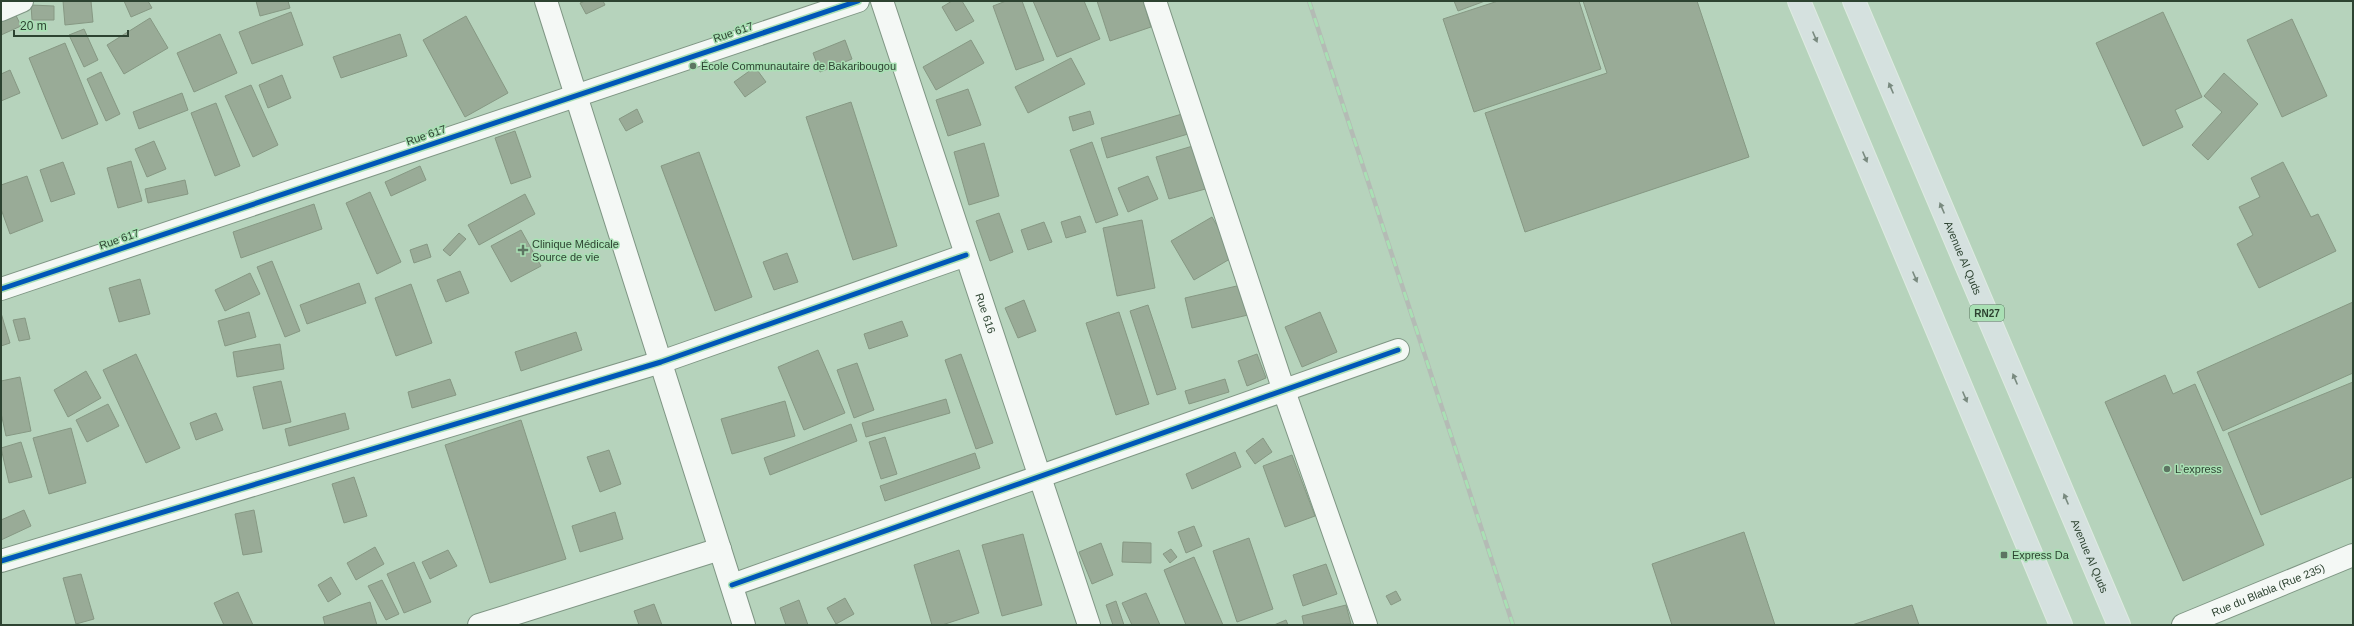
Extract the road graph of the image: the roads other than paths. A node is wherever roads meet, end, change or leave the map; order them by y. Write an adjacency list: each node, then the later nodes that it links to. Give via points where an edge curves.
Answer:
1 (22, 1): 8 (street)
2 (546, 1): 9 (street)
3 (858, 1): 9 (street, Rue 617)
4 (882, 1): 10 (street, Rue 616)
5 (1155, 1): 14 (street)
6 (1800, 1): 24 (main road, one-way to 24)
7 (1854, 1): 25 (main road, Avenue Al Quds / RN27, one-way to 7)
8 (1, 10)
9 (576, 96): 11 (street, Rue 617); 13 (street)
10 (966, 254): 13 (street); 15 (street, Rue 616)
11 (1, 289)
12 (1398, 350): 14 (street)
13 (661, 362): 16 (street); 18 (street)
14 (1284, 390): 15 (street); 23 (street)
15 (1040, 477): 19 (street); 22 (street, Rue 616)
16 (720, 549): 19 (street); 20 (street)
17 (2353, 555): 26 (street, Rue du Blabla (Rue 235))
18 (1, 561)
19 (732, 585): 21 (street)
20 (479, 625)
21 (744, 625)
22 (1089, 625)
23 (1366, 625)
24 (2061, 625)
25 (2119, 625)
26 (2183, 625)

